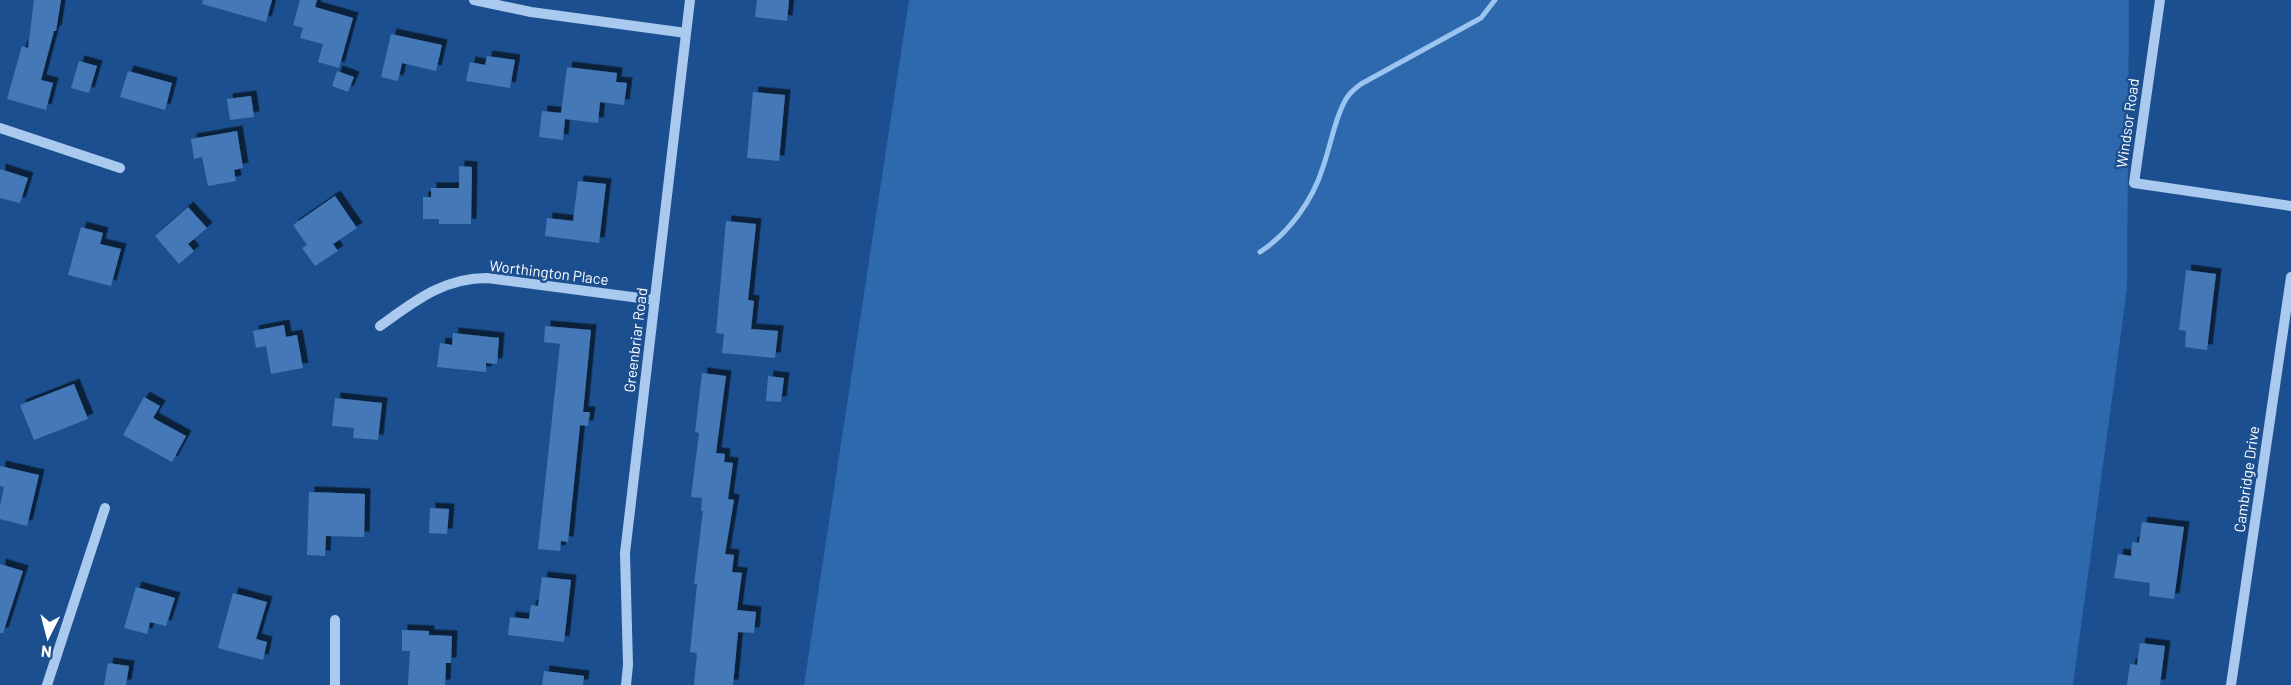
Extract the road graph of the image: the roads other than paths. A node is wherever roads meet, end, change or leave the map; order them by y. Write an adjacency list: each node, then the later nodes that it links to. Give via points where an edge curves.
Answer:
1 (474, 0): 4 (street, via 531,12)
2 (690, 0): 4 (street, Greenbriar Road)
3 (2160, 0): 7 (street, Windsor Road, via 2134,183)
4 (686, 33): 9 (street, Greenbriar Road)
5 (0, 128): 6 (street)
6 (120, 168)
7 (2291, 206)
8 (2291, 277): 16 (street, Cambridge Drive)
9 (655, 300): 10 (street, Worthington Place, via 469,278 427,293); 15 (street, Greenbriar Road, via 625,553)
10 (380, 326)
11 (105, 508): 13 (street)
12 (335, 620): 14 (street)
13 (47, 685)
14 (335, 685)
15 (626, 685)
16 (2231, 685)

